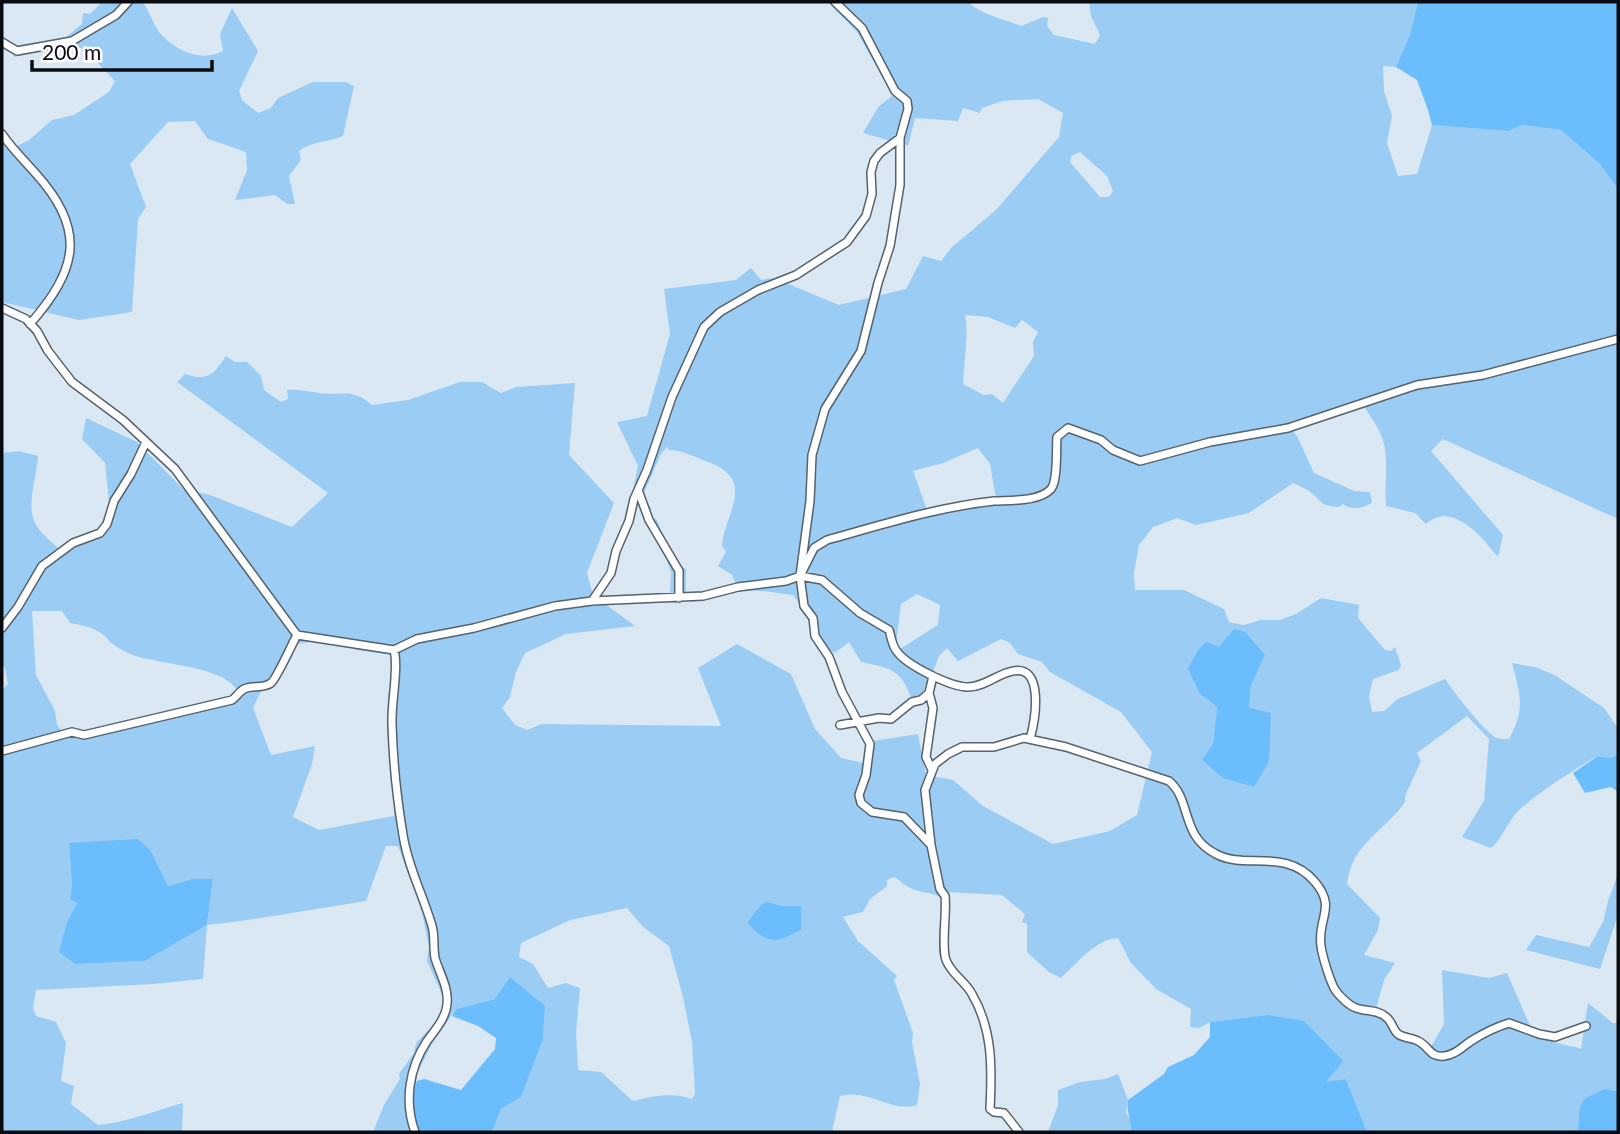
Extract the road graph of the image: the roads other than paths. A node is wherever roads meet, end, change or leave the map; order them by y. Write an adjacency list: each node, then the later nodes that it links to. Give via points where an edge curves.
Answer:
1 (128, 2): 3 (street, via 116,15 65,44 17,51)
2 (835, 2): 5 (street, via 862,28 895,91 907,101)
3 (2, 42)
4 (2, 134): 7 (street, via 63,209 72,234 56,291)
5 (900, 138): 10 (street, via 874,161 866,216 847,242 796,275 730,306 704,327); 11 (street, via 900,185 891,238 861,351 825,409 812,455)
6 (2, 308): 7 (street)
7 (30, 324): 9 (street, via 72,382)
8 (1618, 339): 11 (street, via 1483,375 1417,385 1288,428 1140,461 1068,428 1057,437 1054,484 1047,493 931,513 827,540 814,548)
9 (146, 442): 14 (street, via 107,524 100,533 73,543 42,566); 15 (street, via 175,469)
10 (638, 490): 12 (street, via 649,520 679,571); 13 (street, via 611,573)
11 (800, 576): 12 (street); 17 (street, via 822,580 860,613 889,630 896,650); 19 (street, via 804,606)
12 (679, 598): 13 (street)
13 (592, 601): 16 (street, via 417,639)
14 (2, 628)
15 (297, 635): 16 (street); 22 (street, via 273,683 243,689 232,700)
16 (394, 650): 26 (street, via 392,726 403,836 433,928 435,958 448,1003 410,1078)
17 (933, 676): 18 (street); 21 (street, via 971,687 1008,672 1024,672 1035,685)
18 (929, 693): 19 (street, via 891,719); 23 (street, via 933,708 926,757)
19 (856, 721): 20 (street); 24 (street, via 870,744 861,803 872,812 904,817)
20 (840, 724)
21 (1030, 739): 23 (street, via 994,747 962,747 935,764); 25 (street, via 1169,782 1179,789 1193,835 1216,855 1280,861 1308,875 1328,908 1321,946 1335,990 1354,1008 1385,1015 1398,1034 1421,1042 1431,1054 1454,1054 1509,1023 1555,1037)
22 (2, 751)
23 (932, 771): 24 (street, via 925,790)
24 (931, 845): 27 (street, via 945,896 946,959 976,1002 991,1051 990,1109 1004,1113)
25 (1586, 1026)
26 (415, 1132)
27 (1019, 1132)

